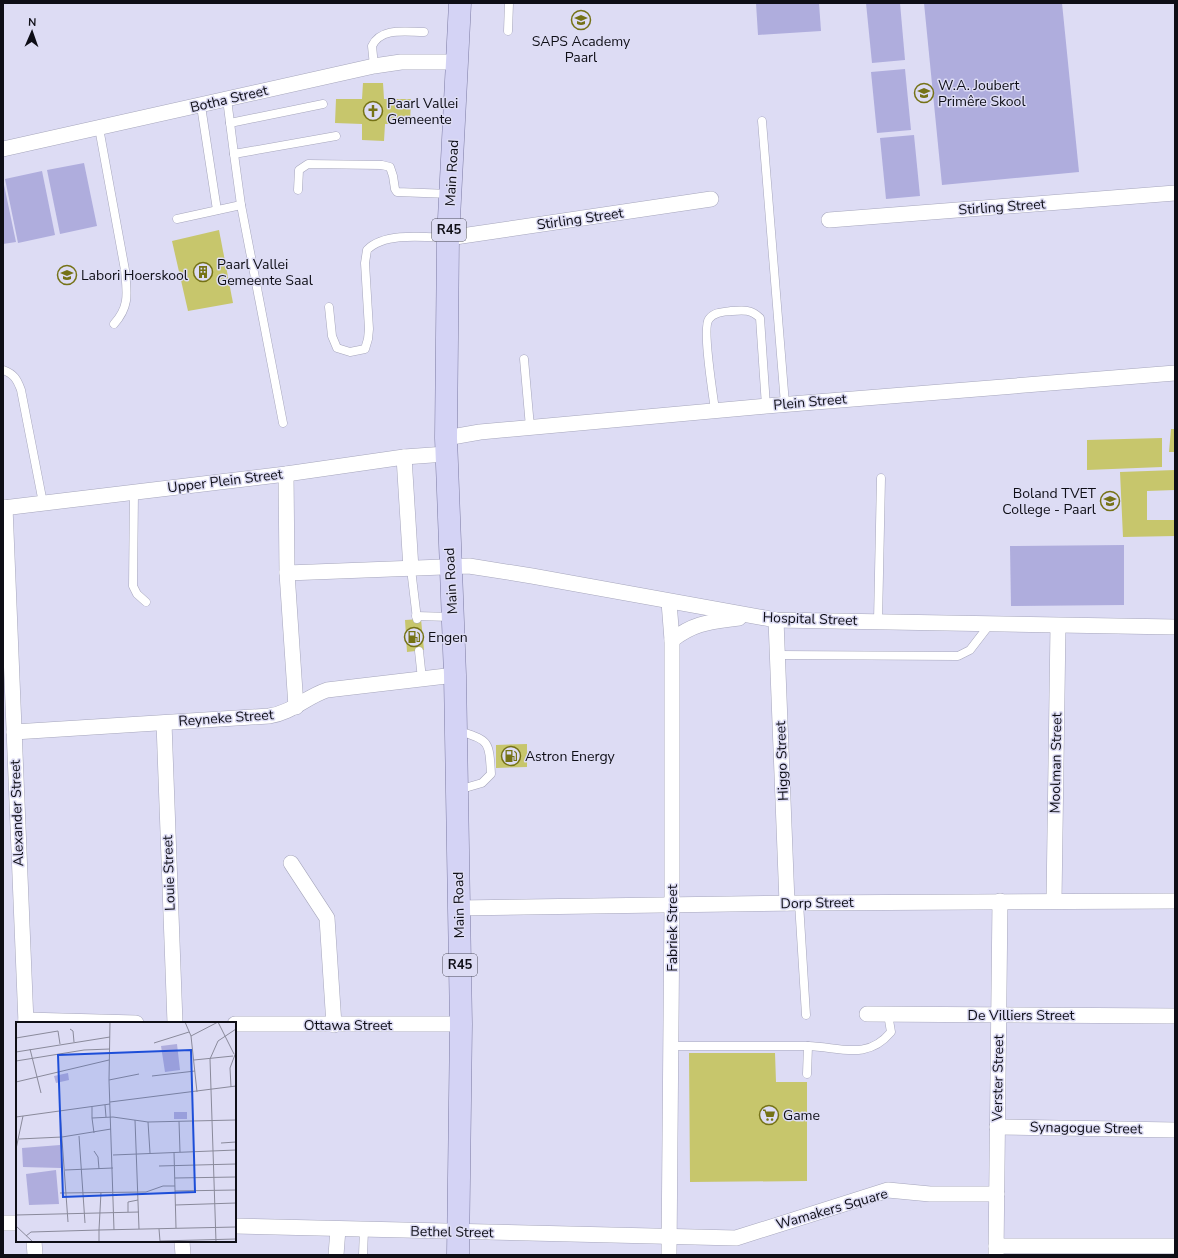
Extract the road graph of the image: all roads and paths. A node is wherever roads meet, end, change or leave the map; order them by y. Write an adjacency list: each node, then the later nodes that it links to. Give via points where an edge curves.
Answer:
1 (460, 3): 5 (main road, Main Road / R45)
2 (509, 3): 3 (lane)
3 (508, 31)
4 (424, 32): 6 (lane, via 392,32 379,36 372,46)
5 (457, 62): 6 (street, Botha Street, via 401,62); 18 (main road, Main Road / R45)
6 (374, 66): 7 (street, Botha Street)
7 (227, 99): 9 (street, Botha Street); 11 (lane)
8 (323, 104): 11 (lane)
9 (201, 106): 12 (street, Botha Street); 21 (lane)
10 (762, 121): 30 (lane)
11 (230, 123): 15 (lane)
12 (99, 128): 14 (street, Botha Street); 26 (lane, via 127,287 127,302 123,314)
13 (336, 136): 15 (lane)
14 (3, 149)
15 (234, 154): 20 (lane)
16 (298, 190): 18 (lane, via 299,170 308,164 382,165 390,168 394,189 397,192)
17 (1175, 193): 23 (street, Stirling Street)
18 (451, 194): 24 (main road, Main Road / R45)
19 (712, 200): 24 (street, Stirling Street)
20 (241, 205): 21 (lane); 33 (lane)
21 (217, 210): 22 (lane)
22 (177, 219)
23 (829, 220)
24 (448, 238): 25 (lane, via 416,236 392,239 377,242 367,250 365,263 369,329 364,349 350,352 337,348 332,336); 35 (main road, Main Road / R45)
25 (329, 307)
26 (114, 324)
27 (524, 359): 34 (lane)
28 (3, 370): 40 (lane, via 13,374 21,390)
29 (1175, 373): 30 (street, Plein Street)
30 (786, 404): 31 (street, Plein Street)
31 (766, 406): 32 (street, Plein Street); 32 (lane, via 760,318 745,310 714,313 708,320 706,333)
32 (715, 410): 34 (street, Plein Street)
33 (283, 424)
34 (530, 427): 35 (street, Plein Street, via 480,432)
35 (446, 446): 36 (street, Upper Plein Street); 42 (main road, Main Road / R45)
36 (404, 457): 37 (street, Upper Plein Street); 43 (street)
37 (286, 474): 39 (street, Upper Plein Street); 44 (street)
38 (881, 478): 50 (lane)
39 (134, 492): 40 (street, Upper Plein Street); 45 (lane, via 133,586)
40 (43, 503): 41 (street, Upper Plein Street)
41 (4, 508): 61 (street, Alexander Street)
42 (450, 566): 43 (street, Hospital Street); 46 (street, Hospital Street, via 469,566 532,576); 48 (main road, Main Road / R45)
43 (411, 569): 44 (street, Hospital Street); 48 (lane, via 416,617)
44 (287, 573): 59 (street)
45 (146, 602)
46 (669, 602): 47 (street, Hospital Street); 54 (street, Fabriek Street)
47 (752, 616): 49 (street, Hospital Street); 54 (street, via 697,625)
48 (453, 617): 57 (main road, Main Road / R45)
49 (776, 620): 50 (street, Hospital Street); 56 (street, Higgo Street)
50 (878, 621): 51 (street, Hospital Street)
51 (990, 624): 52 (street, Hospital Street); 56 (lane, via 970,650 958,656)
52 (1058, 626): 53 (street, Hospital Street); 66 (street, Moolman Street)
53 (1175, 627)
54 (672, 640): 69 (street, Fabriek Street)
55 (419, 651): 58 (lane)
56 (778, 655): 68 (street, Higgo Street)
57 (455, 675): 58 (street, Reyneke Street); 62 (main road, Main Road / R45)
58 (422, 679): 59 (street, Reyneke Street, via 327,690)
59 (296, 707): 60 (street, Reyneke Street, via 269,716)
60 (164, 722): 61 (street, Reyneke Street); 77 (street, Louie Street)
61 (10, 728): 76 (street, Alexander Street)
62 (456, 730): 63 (main road, Main Road / R45); 63 (lane, via 486,742 491,774 482,783)
63 (457, 790): 70 (main road, Main Road / R45)
64 (291, 863): 80 (street, via 327,918)
65 (1000, 901): 66 (street, Dorp Street); 68 (street, Dorp Street); 74 (street, Verster Street)
66 (1054, 901): 67 (street, Dorp Street)
67 (1175, 901)
68 (793, 903): 69 (street, Dorp Street); 73 (lane)
69 (672, 905): 70 (street, Dorp Street); 81 (street, Fabriek Street)
70 (458, 908): 79 (main road, Main Road / R45)
71 (867, 1014): 72 (street, De Villiers Street)
72 (888, 1014): 74 (street, De Villiers Street); 82 (lane, via 891,1032 877,1046 854,1051)
73 (806, 1015)
74 (999, 1015): 75 (street, De Villiers Street); 84 (street, Verster Street)
75 (1175, 1016)
76 (26, 1022)
77 (175, 1022)
78 (236, 1024): 80 (street, Ottawa Street)
79 (462, 1024): 80 (street, Ottawa Street); 92 (main road, Main Road / R45)
80 (334, 1025)
81 (671, 1046): 82 (lane); 93 (street, Fabriek Street)
82 (808, 1046): 83 (lane)
83 (807, 1074)
84 (998, 1127): 85 (street, Synagogue Street); 86 (street, Verster Street)
85 (1175, 1130)
86 (997, 1194): 93 (street, Wamakers Square, via 930,1194 888,1190 736,1238); 97 (street, Verster Street)
87 (3, 1223): 88 (street)
88 (16, 1223)
89 (236, 1226): 90 (street, Bethel Street)
90 (338, 1229): 91 (street, Bethel Street); 100 (street)
91 (364, 1230): 92 (street, Bethel Street); 101 (lane)
92 (458, 1232): 93 (street, Bethel Street); 102 (main road, Main Road / R45)
93 (670, 1237): 103 (street, Fabriek Street)
94 (34, 1242): 98 (street)
95 (182, 1242): 99 (street)
96 (1175, 1246): 97 (street)
97 (996, 1250)
98 (35, 1255)
99 (183, 1255)
100 (336, 1255)
101 (363, 1255)
102 (458, 1255)
103 (670, 1255)

